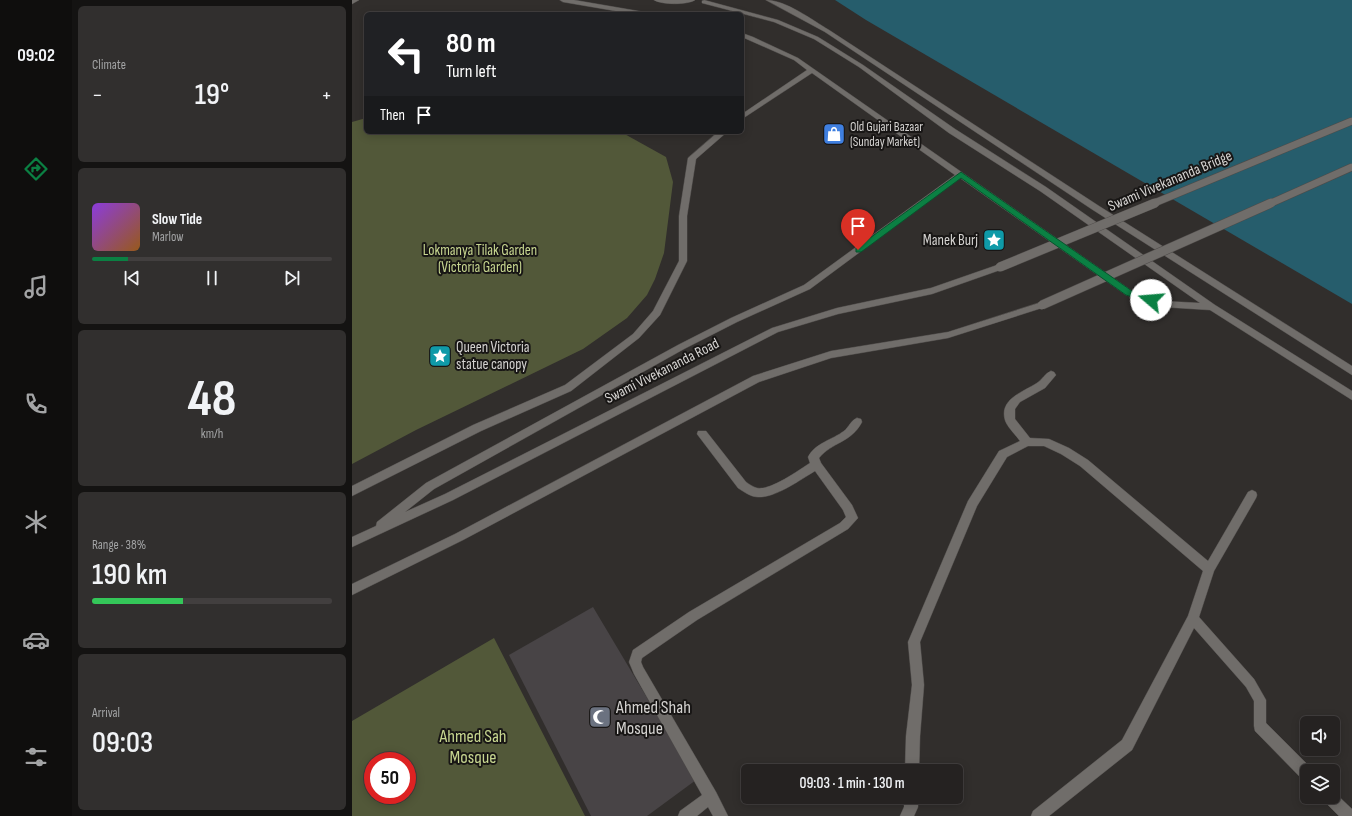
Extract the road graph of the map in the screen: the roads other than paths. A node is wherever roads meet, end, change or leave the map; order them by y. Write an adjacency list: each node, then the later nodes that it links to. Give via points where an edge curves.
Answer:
1 (356, 0): 7 (main road)
2 (563, 0): 9 (main road)
3 (657, 0): 4 (main road)
4 (692, 0): 8 (main road)
5 (721, 0): 8 (main road)
6 (769, 0): 19 (main road, via 827,32)
7 (352, 2)
8 (704, 2): 18 (main road, via 776,20 816,38 861,66 952,131 1043,190)
9 (632, 12)
10 (744, 36): 11 (main road, via 796,59)
11 (812, 70): 12 (main road); 16 (main road)
12 (744, 116)
13 (1352, 121): 17 (main road, Swami Vivekananda Bridge, bridge)
14 (721, 134): 26 (main road, via 692,158 683,216 683,261 657,313 636,336 568,388 478,428)
15 (1352, 167): 31 (main road, bridge, via 1042,305 948,335 831,355 756,379)
16 (961, 174): 18 (main road, via 1129,293 1162,304); 28 (main road, via 807,287 681,347 430,486)
17 (1000, 267): 28 (main road, Swami Vivekananda Road, via 932,291 837,311 775,330)
18 (1212, 307): 21 (main road)
19 (1352, 371)
20 (1051, 375): 24 (main road, via 1042,385 1016,399 1010,408 1010,420)
21 (1352, 396)
22 (856, 422): 25 (main road, via 849,433 816,452 812,457)
23 (702, 434): 25 (main road, via 742,485 759,493 770,490)
24 (1027, 442): 30 (main road, via 1045,442 1084,463); 33 (main road, via 1003,454 972,504 914,642 918,685)
25 (816, 465): 35 (main road, via 848,508 852,518 844,526 693,616 637,654 635,662 638,670)
26 (352, 491)
27 (1252, 495): 30 (main road)
28 (368, 536): 29 (main road, Swami Vivekananda Road)
29 (352, 542)
30 (1209, 569): 32 (main road)
31 (352, 590)
32 (1193, 618): 34 (main road, via 1250,684 1260,700 1260,726); 41 (main road, via 1127,745)
33 (912, 764)
34 (1300, 767)
35 (711, 797): 38 (main road); 39 (main road)
36 (911, 804): 40 (main road)
37 (1337, 804): 42 (main road)
38 (685, 816)
39 (721, 816)
40 (908, 816)
41 (1038, 816)
42 (1349, 816)

